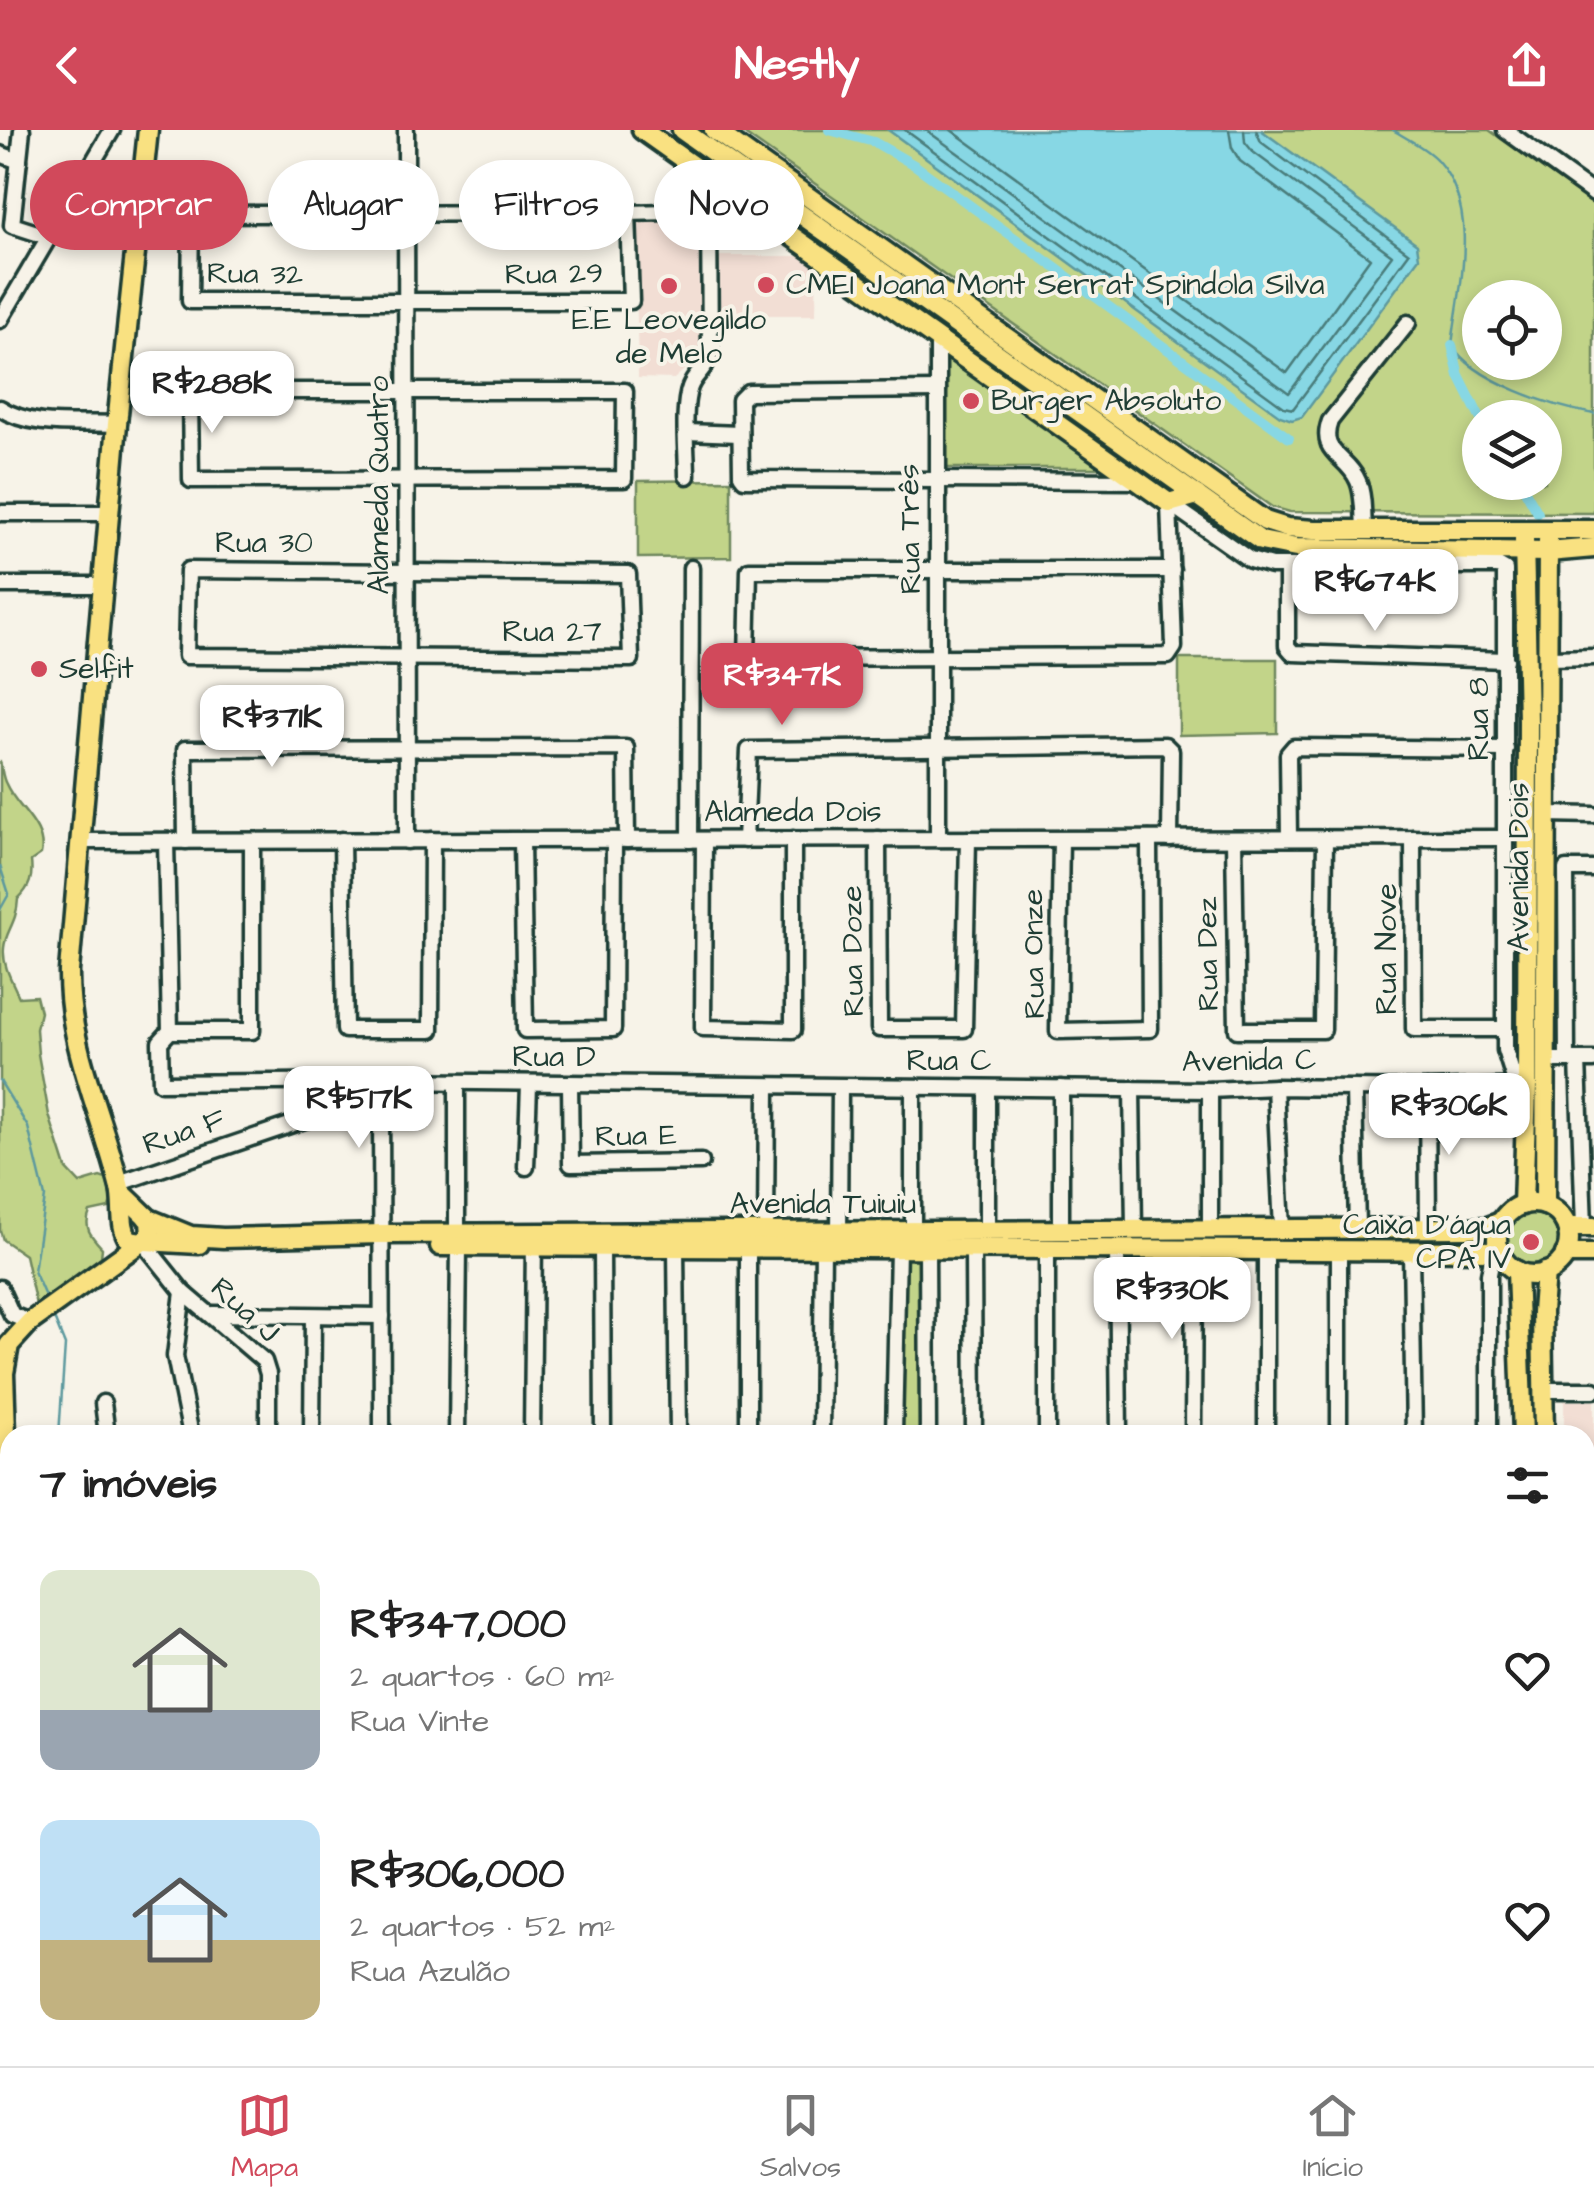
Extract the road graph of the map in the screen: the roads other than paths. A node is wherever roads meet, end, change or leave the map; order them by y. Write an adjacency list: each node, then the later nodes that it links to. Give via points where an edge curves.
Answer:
1 (22, 130): 16 (street)
2 (112, 130): 11 (street)
3 (148, 130): 12 (main road)
4 (406, 130): 13 (street, Alameda Quatro)
5 (642, 130): 14 (main road, Rua 8)
6 (682, 130): 10 (main road)
7 (714, 130): 10 (main road)
8 (1505, 130): 17 (street)
9 (0, 154): 16 (street)
10 (736, 155): 15 (street); 40 (main road); 45 (main road, via 1265,521)
11 (94, 160)
12 (145, 160)
13 (406, 160)
14 (686, 160)
15 (732, 160)
16 (19, 161): 18 (street)
17 (1594, 194)
18 (6, 224)
19 (804, 243): 29 (main road, Rua 8)
20 (41, 250): 27 (street)
21 (135, 250): 33 (main road)
22 (191, 250): 26 (street, Rua 32, via 190,301)
23 (406, 250): 26 (street, Alameda Quatro)
24 (629, 250): 26 (street, Rua 29, via 631,301)
25 (710, 250): 34 (street, via 710,354 689,389)
26 (406, 303): 31 (street, Alameda Quatro)
27 (0, 320)
28 (1408, 322): 45 (street, via 1325,434 1329,449 1358,480)
29 (938, 339): 30 (street, Rua Três); 38 (main road, Rua 8)
30 (938, 390): 35 (street, via 748,392 740,400); 37 (street, Rua Três)
31 (406, 392): 39 (street, Alameda Quatro); 39 (street, via 190,391 191,480); 39 (street, via 625,391 624,479)
32 (0, 408): 33 (street, via 28,419)
33 (118, 424): 43 (main road)
34 (688, 432): 35 (street); 36 (street)
35 (739, 434): 37 (street, via 744,479)
36 (686, 476)
37 (936, 481): 38 (street); 53 (street, Rua Três)
38 (1139, 481): 41 (main road, Rua 8)
39 (406, 482): 55 (street, Alameda Quatro)
40 (1197, 495): 41 (main road); 49 (main road, via 1276,546)
41 (1169, 502): 51 (street, Rua 8, via 1250,560); 54 (street)
42 (0, 513): 43 (street)
43 (110, 513): 57 (main road)
44 (1548, 529): 46 (main road); 47 (main road); 50 (main road, Avenida Dois)
45 (1364, 530): 46 (main road)
46 (1523, 530): 49 (main road, Avenida Dois)
47 (1594, 530)
48 (1594, 548): 50 (main road)
49 (1524, 551): 50 (main road); 58 (main road, Avenida Dois)
50 (1548, 552): 60 (main road, Avenida Dois)
51 (1287, 566): 59 (street, Rua 8, via 1500,567); 64 (street, via 1287,646 1293,653)
52 (691, 568): 90 (street)
53 (939, 570): 54 (street); 62 (street, Rua Três); 62 (street, via 749,570 747,640 747,658)
54 (1172, 570): 62 (street, via 1170,654)
55 (406, 572): 63 (street, Alameda Quatro); 63 (street, Rua 30, via 188,570 186,656); 63 (street, Rua 27, via 628,574 631,659)
56 (0, 584): 57 (street)
57 (104, 584): 93 (main road)
58 (1526, 606): 59 (street); 65 (main road, Avenida Dois)
59 (1506, 608): 64 (street, Rua 8)
60 (1548, 658): 61 (street); 72 (main road, Avenida Dois)
61 (1594, 658)
62 (937, 659): 68 (street, Rua Três)
63 (406, 660): 67 (street, Alameda Quatro)
64 (1506, 660): 66 (street, Rua 8)
65 (1527, 686): 66 (street); 71 (main road, Avenida Dois)
66 (1506, 687): 69 (street, Rua 8)
67 (406, 748): 89 (street, via 626,748); 95 (street, via 184,748); 96 (street, Alameda Quatro)
68 (938, 748): 80 (street, Rua Três); 84 (street, via 1167,746); 91 (street, via 749,750)
69 (1506, 749): 70 (street, Rua 8); 75 (street, via 1294,747 1288,754)
70 (1507, 800): 71 (street); 78 (street, Rua 8)
71 (1528, 800): 108 (main road, Avenida Dois)
72 (1547, 814): 73 (street); 100 (main road, Avenida Dois)
73 (1594, 815)
74 (1234, 838): 75 (street, Alameda Dois); 76 (street, Rua Dez, via 1236,1030 1324,1030); 84 (street, Alameda Dois)
75 (1289, 838): 76 (street, Alameda Dois)
76 (1325, 838): 77 (street, Alameda Dois)
77 (1414, 838): 78 (street, Alameda Dois); 98 (street, Rua Nove, via 1414,1029)
78 (1506, 838): 98 (street, Rua 8)
79 (878, 839): 80 (street, Alameda Dois); 81 (street, Rua Doze, via 878,1029 964,1029); 92 (street, Alameda Dois)
80 (938, 839): 81 (street, Alameda Dois)
81 (968, 839): 82 (street, Alameda Dois)
82 (1061, 839): 83 (street, Alameda Dois); 83 (street, Rua Onze, via 1058,1030 1150,1029)
83 (1150, 839): 84 (street, Alameda Dois)
84 (1170, 839)
85 (252, 840): 86 (street, Alameda Dois); 95 (street, Alameda Dois); 99 (street, via 252,1031)
86 (342, 840): 87 (street, via 346,1030 430,1030); 96 (street, Alameda Dois)
87 (432, 840): 88 (street, Alameda Dois); 96 (street, Alameda Dois)
88 (522, 840): 89 (street, Alameda Dois); 89 (street, via 525,1030 613,1029)
89 (620, 840): 90 (street, Alameda Dois)
90 (697, 840): 91 (street, Alameda Dois); 92 (street, via 703,1028 793,1030)
91 (745, 840): 92 (street, Alameda Dois)
92 (793, 840)
93 (81, 841): 94 (street, Alameda Dois); 120 (main road, via 68,1006)
94 (166, 841): 95 (street, Alameda Dois); 99 (street)
95 (186, 841)
96 (407, 841)
97 (1594, 869): 101 (street, via 1566,869)
98 (1505, 1028): 108 (street, Rua 8, via 1506,1050)
99 (170, 1031): 109 (street, Rua D, via 160,1042 161,1082)
100 (1546, 1060): 101 (street); 122 (main road, Avenida Dois)
101 (1573, 1060): 102 (street); 125 (street)
102 (1594, 1060)
103 (456, 1084): 105 (street, Rua D); 109 (street, Rua D); 138 (street)
104 (570, 1084): 105 (street, Rua D); 106 (street, Rua D); 118 (street, Rua E, via 572,1164)
105 (529, 1085): 119 (street)
106 (767, 1086): 110 (street, Rua C); 136 (street)
107 (1275, 1086): 112 (street, Avenida C); 117 (street, Avenida C); 128 (street)
108 (1522, 1086): 113 (street); 121 (main road, Avenida Dois)
109 (384, 1088): 120 (street, Rua F); 137 (street)
110 (840, 1088): 116 (street, Rua C); 135 (street)
111 (1062, 1088): 114 (street, Rua C); 115 (street, Rua C); 131 (street)
112 (1354, 1088): 113 (street, Avenida C); 129 (street)
113 (1427, 1088): 126 (street)
114 (988, 1089): 116 (street, Rua C); 130 (street)
115 (1132, 1089): 117 (street, Avenida C); 132 (street)
116 (913, 1090): 134 (street)
117 (1210, 1090): 133 (street)
118 (701, 1162)
119 (526, 1168)
120 (120, 1188): 123 (main road); 127 (main road)
121 (1523, 1205): 122 (main road); 124 (main road)
122 (1545, 1206): 125 (main road)
123 (146, 1217): 127 (main road, via 132,1216); 137 (main road, Avenida Tuiuiu, via 191,1236); 142 (main road, via 152,1228)
124 (1501, 1222): 126 (main road, Avenida Tuiuiu); 156 (main road)
125 (1582, 1227): 157 (main road)
126 (1428, 1228): 129 (main road, Avenida Tuiuiu)
127 (124, 1229): 142 (main road, via 129,1240); 159 (main road)
128 (1282, 1229): 129 (main road, Avenida Tuiuiu); 133 (main road, Avenida Tuiuiu)
129 (1357, 1229)
130 (987, 1230): 131 (main road, Avenida Tuiuiu); 134 (main road, Avenida Tuiuiu)
131 (1061, 1230): 141 (main road, Avenida Tuiuiu)
132 (1134, 1230): 133 (main road, Avenida Tuiuiu); 141 (main road, Avenida Tuiuiu)
133 (1210, 1230)
134 (913, 1231): 135 (main road, Avenida Tuiuiu)
135 (839, 1232): 136 (main road, Avenida Tuiuiu)
136 (766, 1233): 140 (main road, Avenida Tuiuiu)
137 (381, 1240): 138 (main road, Avenida Tuiuiu); 142 (main road, Avenida Tuiuiu); 166 (street)
138 (458, 1240): 139 (main road, Avenida Tuiuiu); 177 (street)
139 (534, 1240): 140 (main road, Avenida Tuiuiu); 143 (main road, Avenida Tuiuiu); 178 (street)
140 (728, 1240): 144 (main road, Avenida Tuiuiu); 145 (main road, Avenida Tuiuiu)
141 (1096, 1240): 150 (main road, Avenida Tuiuiu); 151 (main road, Avenida Tuiuiu)
142 (143, 1242): 159 (main road); 163 (street, Rua J)
143 (602, 1246): 144 (main road, Avenida Tuiuiu); 179 (street)
144 (676, 1247): 180 (street)
145 (748, 1247): 146 (main road, Avenida Tuiuiu); 181 (street)
146 (823, 1247): 147 (main road, Avenida Tuiuiu); 182 (street)
147 (898, 1248): 148 (main road, Avenida Tuiuiu); 183 (street)
148 (927, 1248): 149 (main road, Avenida Tuiuiu); 184 (street)
149 (972, 1248): 150 (main road, Avenida Tuiuiu); 185 (street)
150 (1046, 1249): 186 (street)
151 (1117, 1249): 152 (main road, Avenida Tuiuiu); 187 (street)
152 (1194, 1250): 153 (main road, Avenida Tuiuiu); 188 (street)
153 (1266, 1250): 154 (main road, Avenida Tuiuiu); 189 (street)
154 (1339, 1250): 155 (main road, Avenida Tuiuiu); 190 (street)
155 (1411, 1251): 156 (main road, Avenida Tuiuiu); 191 (street)
156 (1500, 1253): 160 (main road); 192 (street, via 1489,1274)
157 (1565, 1254): 158 (main road); 161 (main road)
158 (1594, 1254)
159 (102, 1268): 167 (main road)
160 (1518, 1272): 161 (main road); 193 (main road)
161 (1545, 1272): 168 (main road)
162 (0, 1288): 167 (street, via 12,1315)
163 (183, 1292): 164 (street, Rua J); 173 (street, via 175,1356)
164 (212, 1314): 165 (street); 174 (street, Rua J, via 264,1361)
165 (313, 1316): 166 (street); 175 (street)
166 (382, 1316): 176 (street)
167 (33, 1319): 171 (main road, via 10,1345)
168 (1543, 1390): 169 (street); 194 (main road)
169 (1594, 1390)
170 (103, 1403): 172 (street)
171 (2, 1425)
172 (106, 1425)
173 (189, 1425)
174 (268, 1425)
175 (312, 1425)
176 (382, 1425)
177 (458, 1425)
178 (532, 1425)
179 (603, 1425)
180 (678, 1425)
181 (748, 1425)
182 (821, 1425)
183 (894, 1425)
184 (928, 1425)
185 (974, 1425)
186 (1047, 1425)
187 (1119, 1425)
188 (1194, 1425)
189 (1266, 1425)
190 (1339, 1425)
191 (1414, 1425)
192 (1488, 1425)
193 (1524, 1425)
194 (1544, 1425)

